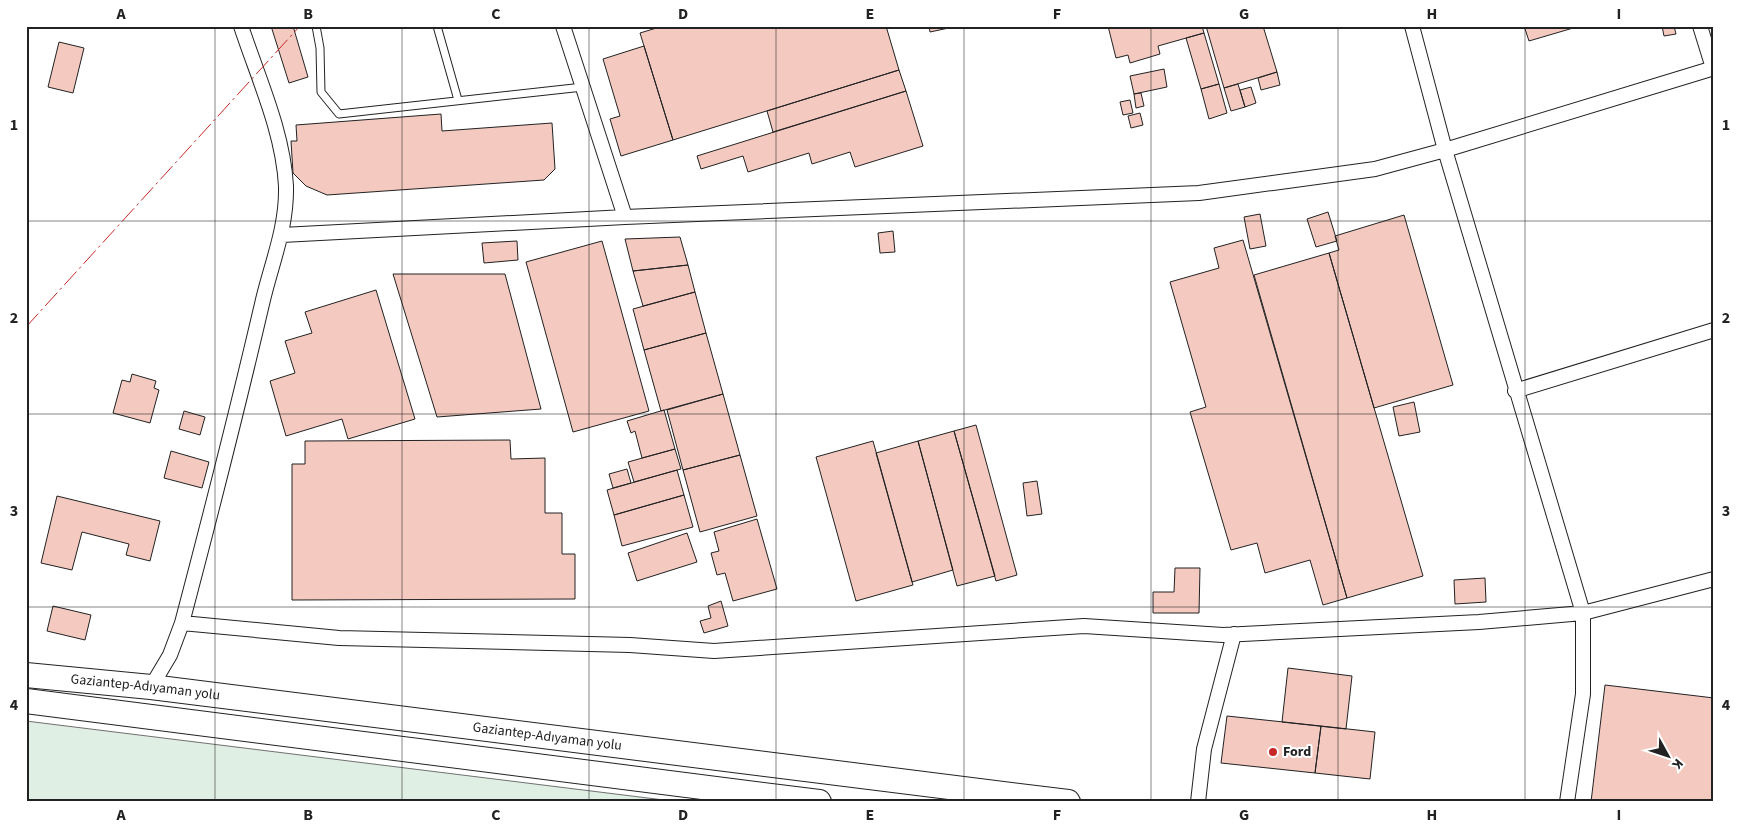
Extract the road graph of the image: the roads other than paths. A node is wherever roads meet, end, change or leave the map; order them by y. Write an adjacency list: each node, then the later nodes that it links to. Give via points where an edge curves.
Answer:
1 (242, 26): 12 (street, via 280,142 286,187)
2 (316, 26): 9 (lane, via 321,92 340,114)
3 (437, 26): 9 (lane)
4 (563, 26): 8 (street)
5 (1412, 26): 10 (street)
6 (1700, 26): 7 (street)
7 (1714, 68): 10 (street)
8 (582, 87): 9 (lane); 11 (street)
9 (458, 100)
10 (1445, 150): 11 (street, via 1375,169 1199,193); 14 (street)
11 (625, 217): 12 (street)
12 (282, 235): 17 (street, via 264,294)
13 (1714, 330): 14 (street)
14 (1515, 391): 16 (street)
15 (1714, 579): 16 (street)
16 (1583, 613): 18 (street, via 1479,622); 27 (street, via 1582,694)
17 (182, 623): 18 (street, via 339,638 714,651 1084,626); 22 (street, via 170,655)
18 (1234, 634): 26 (street, via 1204,749)
19 (26, 661): 21 (highway)
20 (26, 675): 21 (highway, Gaziantep-Adıyaman yolu)
21 (105, 683): 22 (highway, Gaziantep-Adıyaman yolu)
22 (150, 687): 25 (highway, Gaziantep-Adıyaman yolu)
23 (26, 701): 24 (highway, Gaziantep-Adıyaman yolu)
24 (819, 802)
25 (1068, 802)
26 (1198, 802)
27 (1567, 802)

